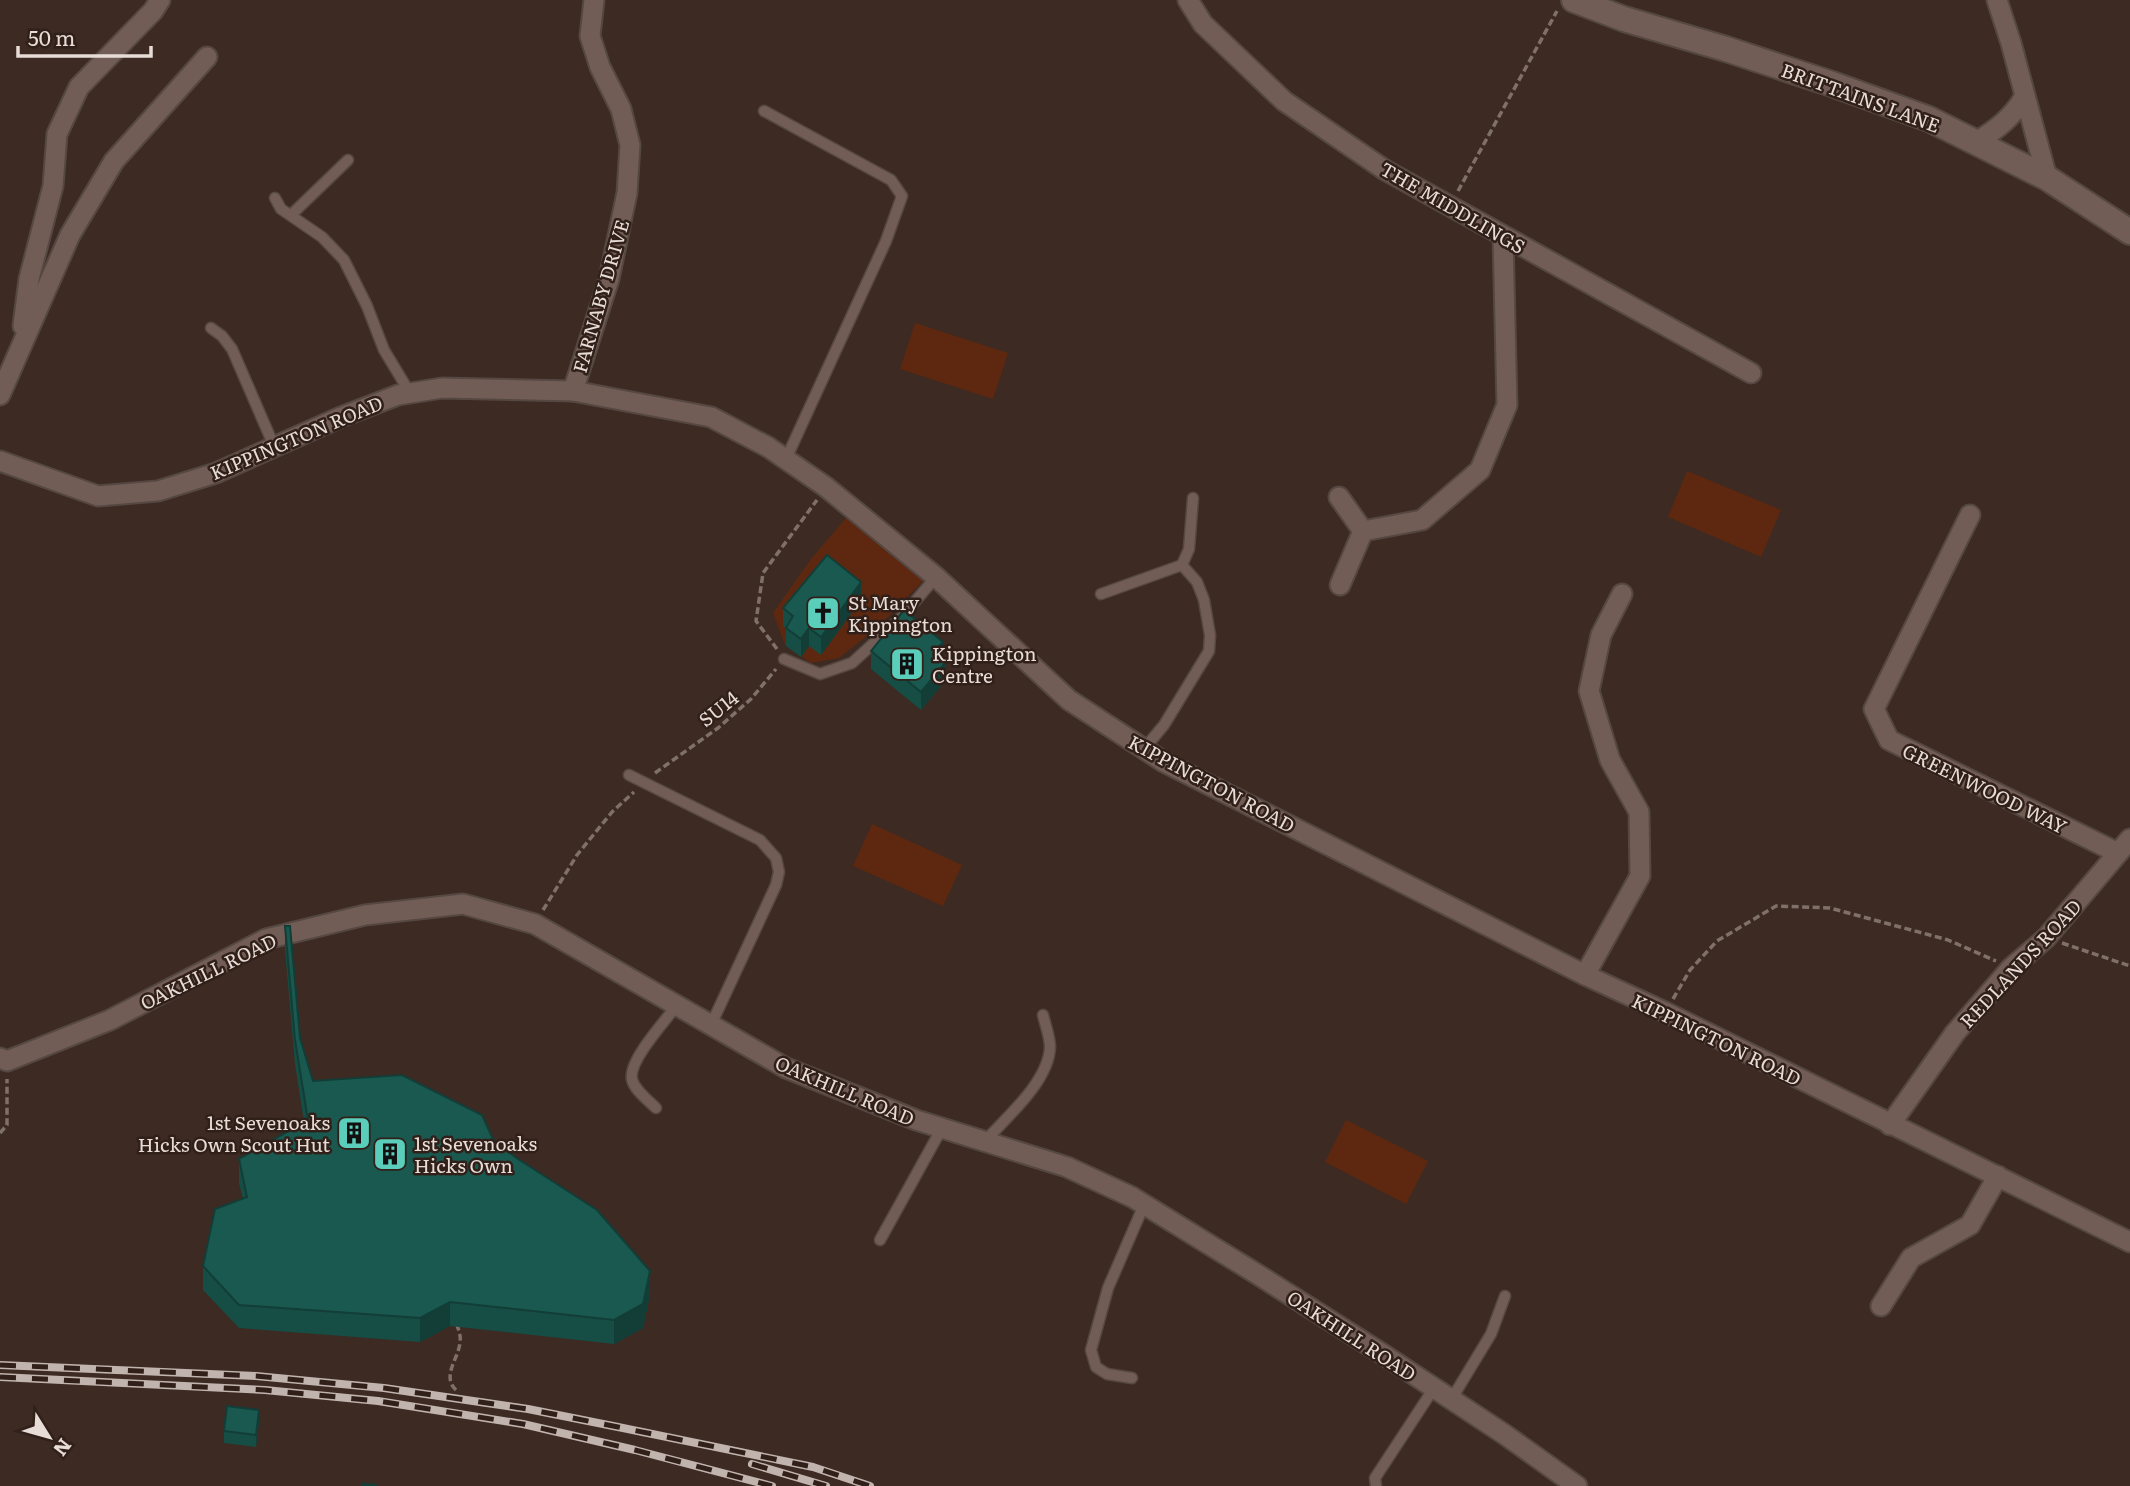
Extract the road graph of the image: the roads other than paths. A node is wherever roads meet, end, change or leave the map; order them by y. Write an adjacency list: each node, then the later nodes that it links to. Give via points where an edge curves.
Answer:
1 (160, 0): 17 (street, via 79,88 57,134 53,186 29,279)
2 (594, 0): 19 (street, FARNABY DRIVE, via 590,36 621,109 630,145 627,193 609,279)
3 (1188, 0): 15 (street, THE MIDDLINGS, via 1203,24 1284,101 1385,170)
4 (1574, 0): 9 (street, BRITTAINS LANE, via 1832,84 1929,119)
5 (1997, 0): 7 (street)
6 (207, 57): 17 (street, via 114,161 70,235)
7 (2025, 96): 9 (street, via 2016,111); 11 (street)
8 (764, 111): 23 (lane, via 891,180 902,196 886,241)
9 (1976, 142): 11 (street, BRITTAINS LANE)
10 (348, 160): 13 (lane)
11 (2047, 178): 14 (street, BRITTAINS LANE)
12 (275, 198): 13 (lane)
13 (290, 215): 20 (lane, via 322,237 344,260 384,350)
14 (2130, 232)
15 (1503, 237): 18 (street, THE MIDDLINGS); 28 (street, via 1507,405 1480,470 1422,520)
16 (211, 328): 22 (lane, via 232,349)
17 (20, 350): 21 (street)
18 (1751, 373)
19 (573, 391): 20 (street, KIPPINGTON ROAD, via 442,388); 23 (street, KIPPINGTON ROAD, via 712,417)
20 (410, 393): 22 (street, KIPPINGTON ROAD)
21 (0, 395)
22 (274, 446): 24 (street, KIPPINGTON ROAD, via 216,473 158,491 98,496)
23 (785, 460): 30 (street, KIPPINGTON ROAD, via 826,487)
24 (0, 461)
25 (1339, 497): 28 (street)
26 (1193, 498): 29 (lane, via 1189,550)
27 (1970, 515): 37 (street, GREENWOOD WAY, via 1874,709 1889,740)
28 (1363, 531): 31 (street)
29 (1182, 565): 32 (lane); 35 (lane, via 1197,582 1204,600 1209,651)
30 (936, 577): 34 (lane, via 899,621 852,663 820,674); 35 (street, KIPPINGTON ROAD, via 1069,700)
31 (1340, 585)
32 (1101, 594)
33 (1622, 594): 38 (street, via 1601,635 1589,691 1610,760 1639,812 1640,876)
34 (784, 659)
35 (1144, 749): 38 (street, KIPPINGTON ROAD)
36 (629, 775): 41 (lane, via 760,839 776,858 776,884)
37 (2124, 846): 44 (street, REDLANDS ROAD, via 2046,938 2011,968 1955,1033)
38 (1585, 975): 44 (street, KIPPINGTON ROAD)
39 (677, 1005): 41 (street, OAKHILL ROAD); 42 (street, OAKHILL ROAD, via 535,924 463,904 365,915 267,939 110,1020); 43 (lane, via 631,1072 632,1081)
40 (1043, 1014): 46 (lane, via 1050,1046 1044,1072)
41 (711, 1025): 45 (street, OAKHILL ROAD, via 786,1068)
42 (4, 1060)
43 (656, 1108)
44 (1890, 1125): 47 (street, KIPPINGTON ROAD)
45 (942, 1128): 46 (street, OAKHILL ROAD); 49 (lane)
46 (985, 1142): 48 (street, OAKHILL ROAD, via 1068,1167)
47 (1998, 1176): 50 (street, KIPPINGTON ROAD); 52 (street, via 1970,1225 1911,1258)
48 (1144, 1205): 53 (lane, via 1108,1288 1091,1350 1096,1367); 54 (street, OAKHILL ROAD)
49 (880, 1241)
50 (2130, 1242)
51 (1505, 1296): 55 (lane, via 1492,1334)
52 (1881, 1306)
53 (1132, 1378)
54 (1434, 1388): 55 (street, OAKHILL ROAD); 56 (lane, via 1376,1478)
55 (1451, 1399): 57 (street, OAKHILL ROAD)
56 (1376, 1486)
57 (1577, 1486)

